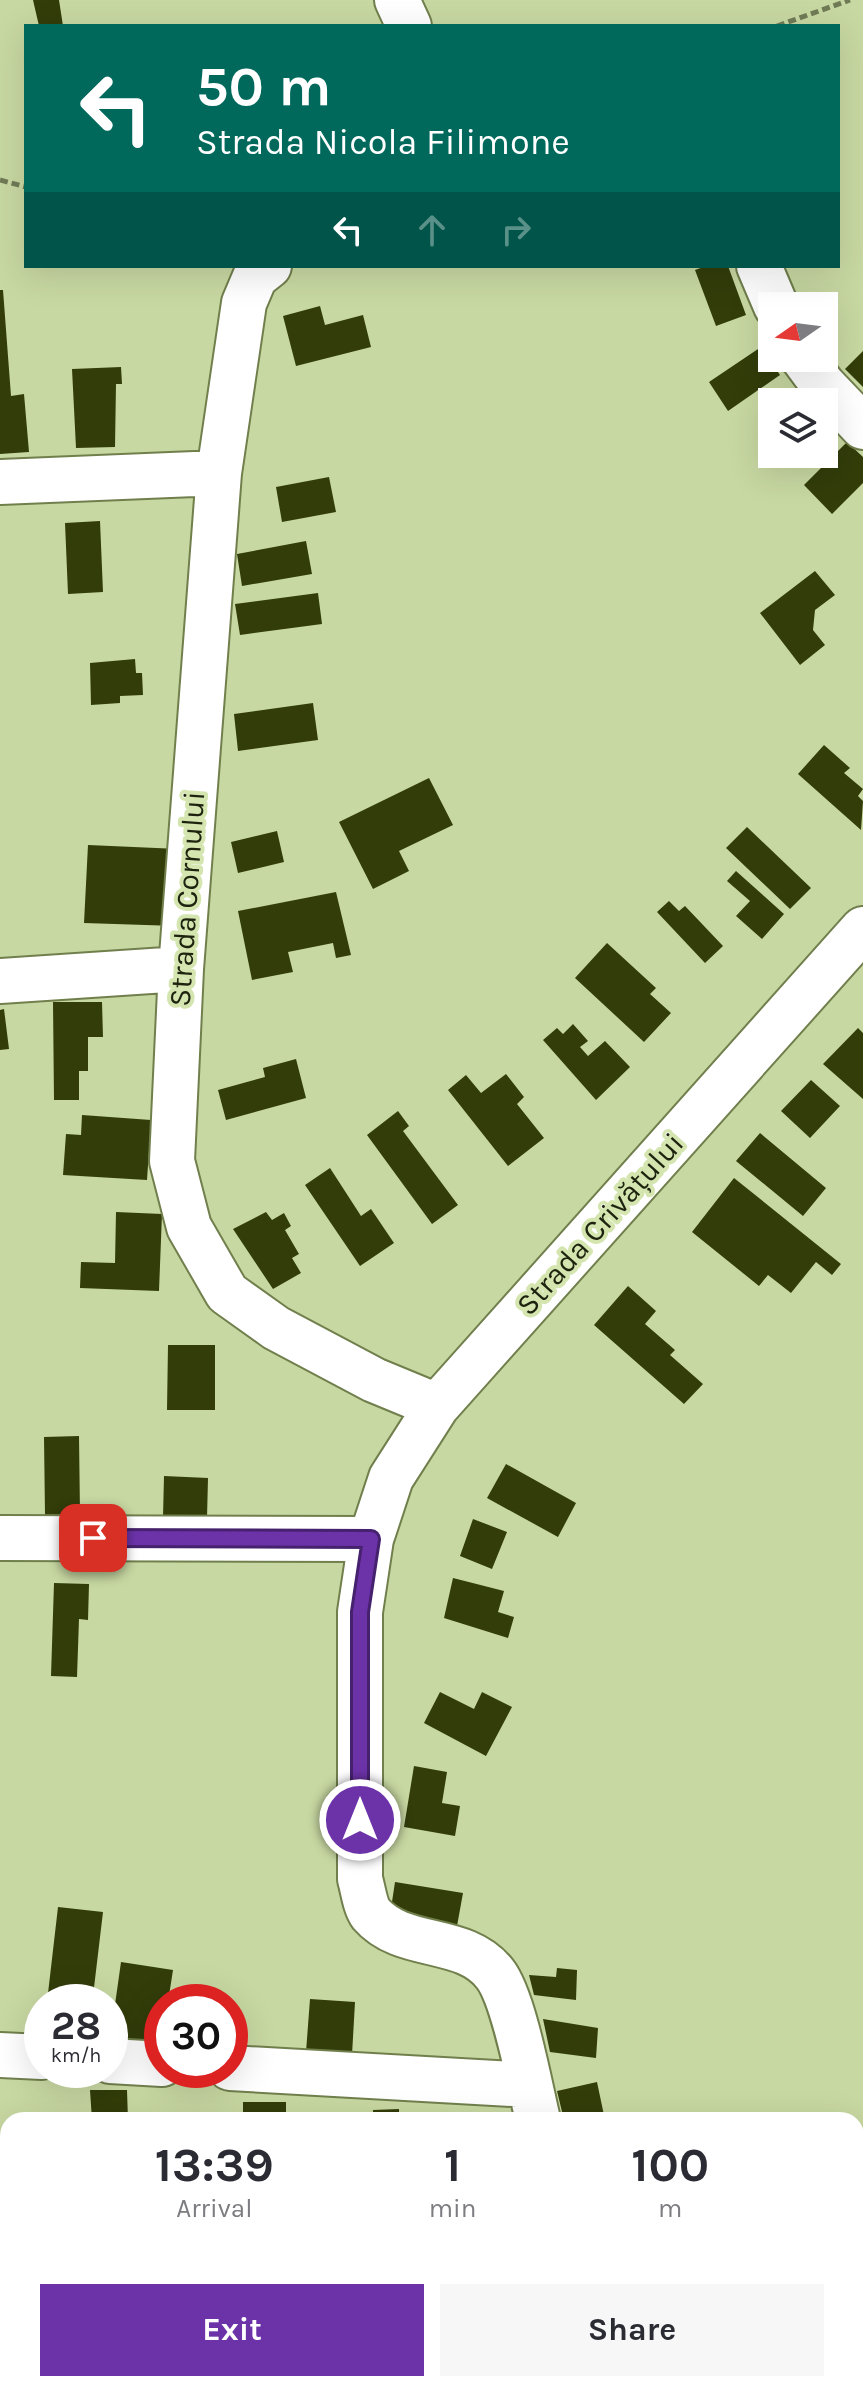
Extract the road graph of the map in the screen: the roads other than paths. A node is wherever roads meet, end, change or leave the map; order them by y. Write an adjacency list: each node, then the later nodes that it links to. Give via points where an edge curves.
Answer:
1 (397, 0): 2 (street)
2 (408, 24)
3 (266, 268): 8 (street, Strada Cornului, via 255,277 244,303)
4 (760, 268): 5 (street)
5 (770, 292)
6 (813, 372): 7 (street)
7 (863, 427)
8 (219, 473): 9 (street); 11 (street, Strada Cornului)
9 (0, 482)
10 (863, 929): 13 (street, Strada Crivățului)
11 (181, 969): 12 (street); 13 (street, Strada Cornului, via 172,1161 189,1227 227,1293 276,1328 374,1380)
12 (0, 981)
13 (437, 1406): 15 (street, Strada Crivățului, via 391,1478)
14 (0, 1538): 15 (street)
15 (371, 1539): 19 (street, Strada Crivățului, via 360,1612 360,1879 370,1913 398,1933 480,1958 497,1976)
16 (0, 2055): 17 (street)
17 (24, 2056)
18 (248, 2070): 19 (street)
19 (534, 2103)

